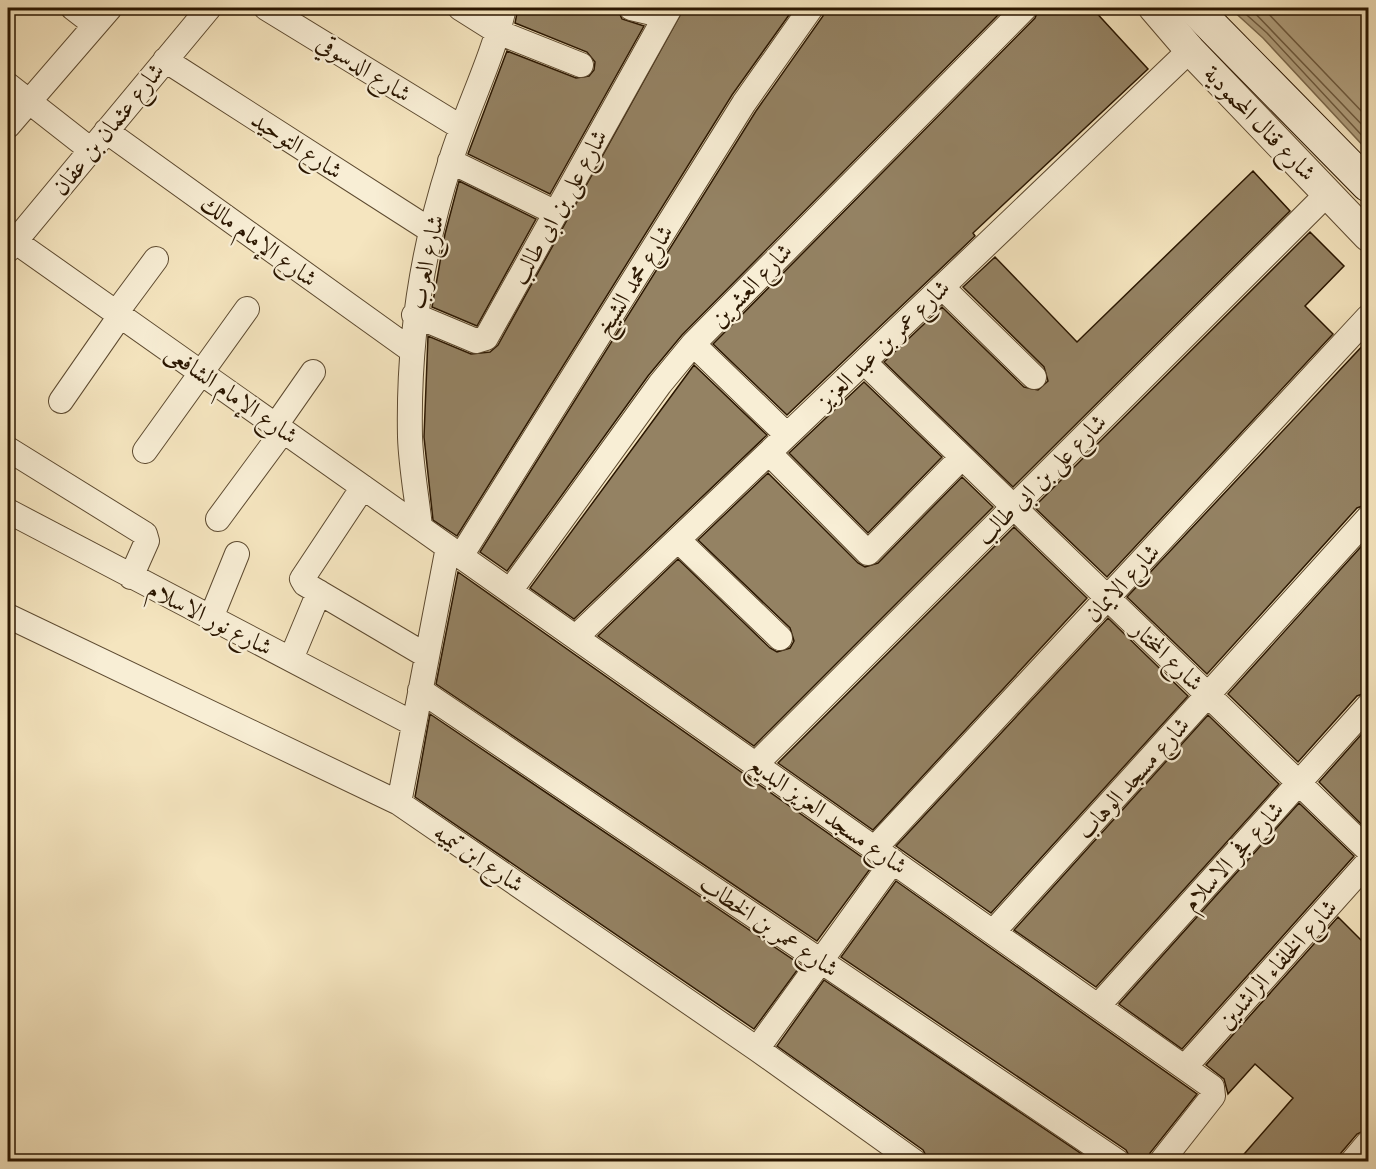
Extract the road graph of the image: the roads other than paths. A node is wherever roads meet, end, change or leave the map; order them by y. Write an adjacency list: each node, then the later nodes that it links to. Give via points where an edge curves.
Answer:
1 (73, 8): 12 (street)
2 (208, 8): 15 (street, شارع عثمان بن عفان)
3 (266, 8): 20 (street, شارع الدسوقي)
4 (460, 8): 13 (street)
5 (504, 8): 13 (street, شارع العرب)
6 (632, 8): 11 (street)
7 (811, 8): 56 (street, شارع محمد الشيخ, via 744,104)
8 (1025, 8): 36 (street, شارع العشرين)
9 (1154, 8): 14 (street, شارع قنال المحمودية)
10 (1194, 8): 24 (main road)
11 (667, 12): 26 (street, شارع على بن ابى طالب)
12 (102, 16): 18 (street)
13 (498, 32): 16 (street); 20 (street, شارع العرب)
14 (1190, 50): 25 (street, شارع قنال المحمودية); 31 (street, شارع عمر بن عبد العزيز)
15 (165, 60): 21 (street, شارع عثمان بن عفان); 27 (street, شارع التوحيد)
16 (581, 66)
17 (8, 85): 18 (street)
18 (29, 102): 19 (street); 22 (street)
19 (8, 126)
20 (462, 128): 23 (street, شارع العرب)
21 (106, 131): 22 (street, شارع عثمان بن عفان); 37 (street, شارع الإمام مالك)
22 (91, 150): 29 (street, شارع عثمان بن عفان)
23 (450, 161): 26 (street); 27 (street, شارع العرب)
24 (1368, 185)
25 (1327, 194): 28 (street, شارع قنال المحمودية); 50 (street, شارع على بن ابى طالب)
26 (556, 213): 34 (street, شارع على بن ابى طالب, via 486,339 476,341)
27 (430, 230): 34 (street, شارع العرب)
28 (1368, 236)
29 (12, 246): 33 (street, شارع الإمام الشافعى)
30 (156, 259): 33 (street)
31 (942, 287): 38 (street, شارع عمر بن عبد العزيز); 41 (street)
32 (247, 309): 39 (street)
33 (118, 314): 39 (street, شارع الإمام الشافعى); 42 (street)
34 (414, 315): 37 (street, شارع العرب)
35 (1368, 317): 61 (street, شارع الايمان)
36 (693, 344): 44 (street); 59 (street, شارع العشرين)
37 (411, 350): 54 (street, شارع العرب, via 410,439)
38 (864, 362): 44 (street, شارع عمر بن عبد العزيز); 48 (street, شارع المختار)
39 (201, 372): 43 (street, شارع الإمام الشافعى); 46 (street)
40 (313, 372): 43 (street)
41 (1034, 377)
42 (61, 401)
43 (279, 428): 49 (street, شارع الإمام الشافعى); 53 (street)
44 (787, 435): 47 (street, شارع عمر بن عبد العزيز)
45 (8, 449): 58 (street, via 145,534 147,541)
46 (145, 451)
47 (769, 453): 48 (street, via 868,553); 55 (street, شارع عمر بن عبد العزيز)
48 (962, 457): 50 (street, شارع المختار)
49 (363, 487): 54 (street, شارع الإمام الشافعى); 60 (street, via 303,575 303,581)
50 (1014, 507): 61 (street, شارع المختار); 72 (street, شارع على بن ابى طالب)
51 (8, 511): 58 (street, شارع نور الاسلام)
52 (1368, 518): 69 (street, شارع مسجد الوهاب)
53 (218, 519)
54 (420, 527): 56 (street, شارع الإمام الشافعى)
55 (678, 540): 64 (street, شارع عمر بن عبد العزيز); 65 (street)
56 (455, 552): 59 (street, شارع مسجد العزيز البديع); 66 (street)
57 (237, 554): 63 (street)
58 (131, 577): 63 (street, شارع نور الاسلام)
59 (510, 591): 64 (street, شارع مسجد العزيز البديع)
60 (319, 592): 66 (street); 67 (street)
61 (1108, 598): 69 (street, شارع المختار); 76 (street, شارع الايمان)
62 (8, 616): 74 (street, شارع ابن تيميه)
63 (211, 618): 67 (street, شارع نور الاسلام)
64 (576, 637): 72 (street, شارع مسجد العزيز البديع)
65 (780, 638)
66 (427, 656): 68 (street)
67 (291, 659): 71 (street, شارع نور الاسلام)
68 (420, 690): 71 (street); 79 (street, شارع عمر بن الخطاب)
69 (1208, 695): 73 (street, شارع المختار); 78 (street, شارع مسجد الوهاب)
70 (1368, 706): 73 (street, شارع فجر الاسلام)
71 (414, 724): 74 (street)
72 (756, 765): 76 (street, شارع مسجد العزيز البديع)
73 (1299, 783): 75 (street, شارع المختار); 80 (street, شارع فجر الاسلام)
74 (399, 803): 81 (street, شارع ابن تيميه)
75 (1368, 850)
76 (884, 855): 78 (street, شارع مسجد العزيز البديع); 79 (street, شارع الايمان)
77 (1368, 862): 82 (street, شارع الخلفاء الراشدين)
78 (993, 932): 80 (street, شارع مسجد العزيز البديع)
79 (821, 961): 81 (street, شارع الايمان); 86 (street, شارع عمر بن الخطاب)
80 (1098, 1006): 82 (street, شارع مسجد العزيز البديع)
81 (758, 1049): 85 (street, شارع ابن تيميه)
82 (1185, 1067): 84 (street, شارع مسجد العزيز البديع, via 1214,1092)
83 (1368, 1143): 87 (street)
84 (1171, 1158)
85 (915, 1161)
86 (1118, 1161)
87 (1352, 1161)

